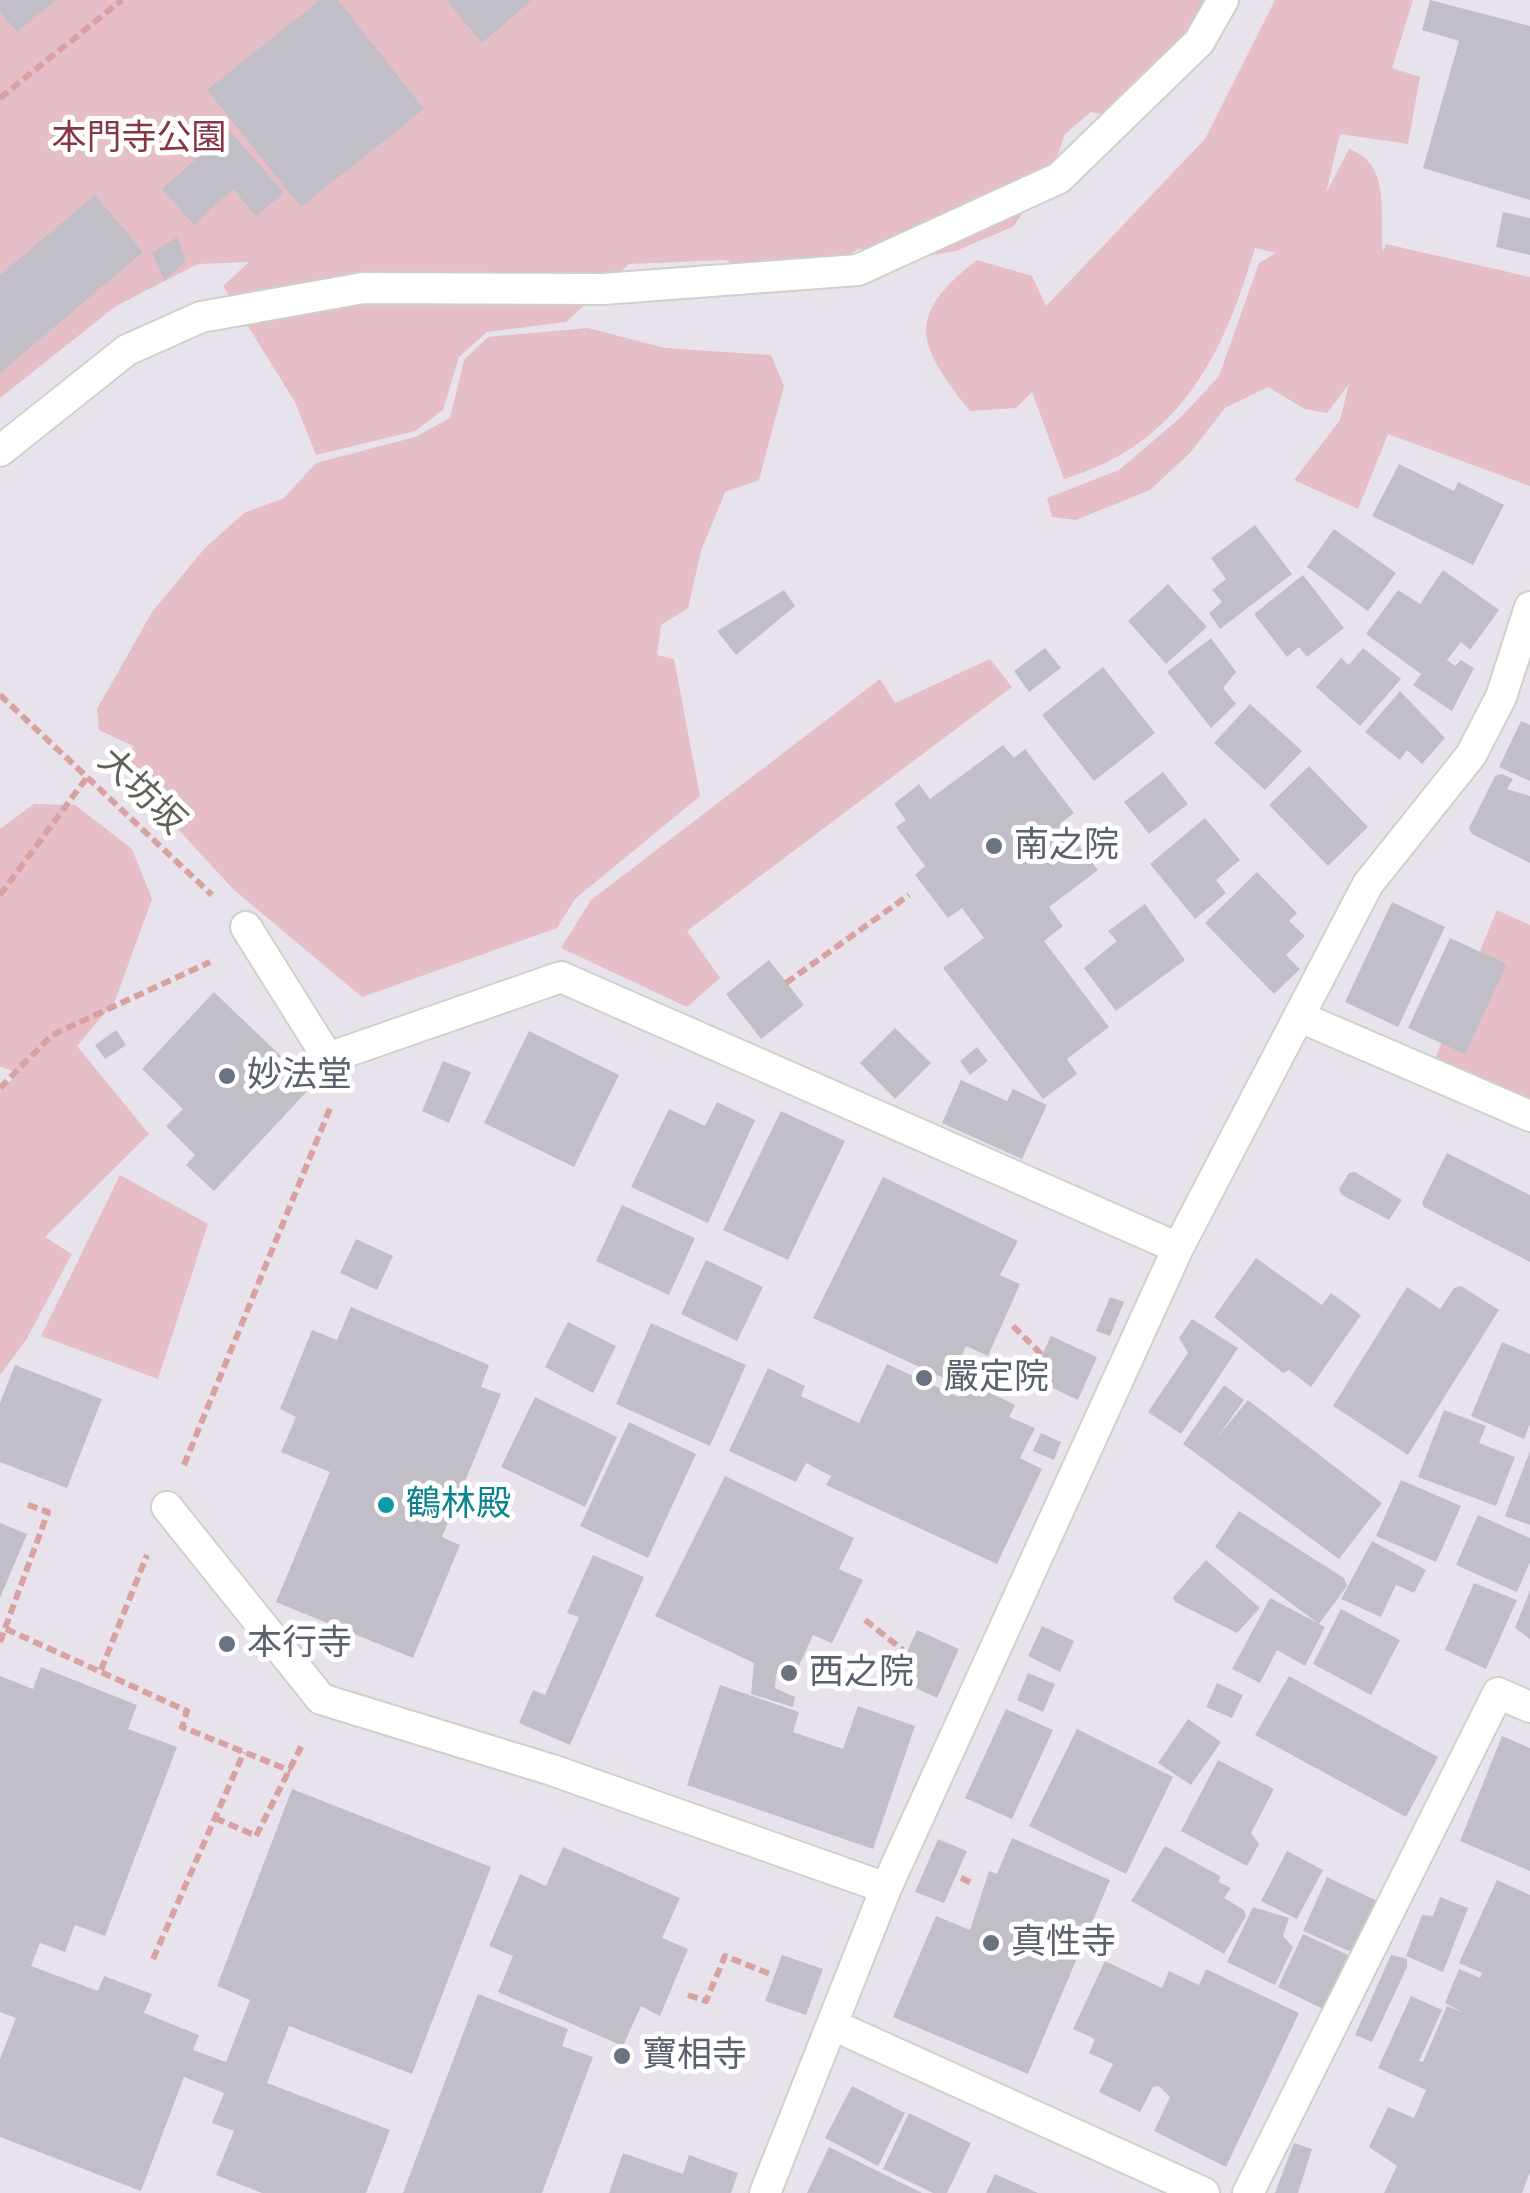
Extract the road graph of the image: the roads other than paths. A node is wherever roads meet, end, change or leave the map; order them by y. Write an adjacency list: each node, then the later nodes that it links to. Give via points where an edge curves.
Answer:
1 (1223, 0): 2 (street, via 1199,42 1060,178 858,270 603,289 364,288 201,317 127,350)
2 (0, 451)
3 (1530, 607): 5 (street, via 1501,697 1470,755 1368,884)
4 (252, 936): 7 (street, via 328,1058 561,977)
5 (1300, 1018): 6 (street); 7 (street)
6 (1530, 1116)
7 (1178, 1248): 10 (street)
8 (167, 1507): 10 (street, via 321,1700 552,1770)
9 (1530, 1707): 14 (street, via 1498,1693)
10 (886, 1888): 11 (street)
11 (833, 2025): 12 (street); 13 (street)
12 (765, 2193)
13 (1204, 2193)
14 (1248, 2193)

